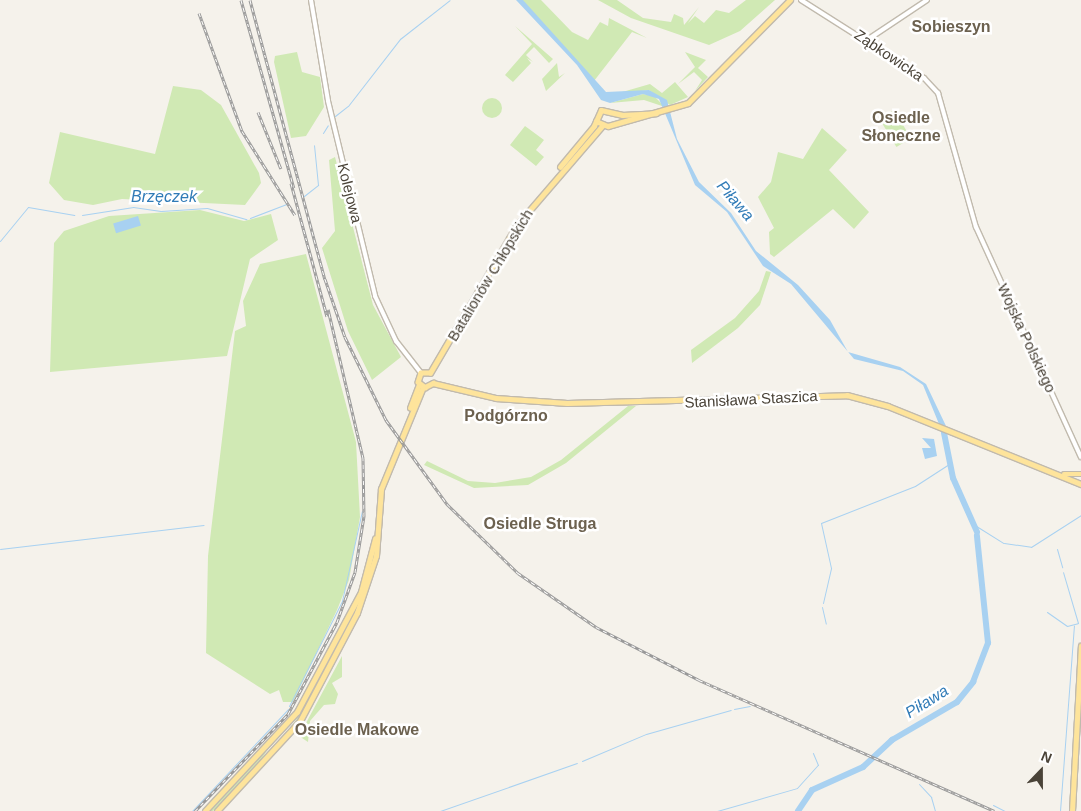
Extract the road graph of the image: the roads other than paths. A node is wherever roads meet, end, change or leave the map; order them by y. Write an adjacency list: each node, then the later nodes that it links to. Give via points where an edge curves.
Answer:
1 (311, 0): 13 (street, Kolejowa, via 328,103 375,296 396,341)
2 (790, 0): 7 (main road, via 696,97 673,110)
3 (801, 0): 5 (street, Ząbkowicka)
4 (927, 0): 5 (street)
5 (867, 40): 12 (street, Ząbkowicka, via 938,93)
6 (612, 113): 7 (main road); 8 (main road, via 601,110); 9 (main road)
7 (659, 113): 9 (main road)
8 (596, 121): 10 (main road); 11 (main road, Batalionów Chłopskich)
9 (613, 124): 10 (main road)
10 (603, 125): 11 (main road, Batalionów Chłopskich)
11 (552, 179): 14 (main road, Batalionów Chłopskich, via 508,239)
12 (974, 219): 17 (street, Wojska Polskiego)
13 (421, 373): 14 (main road); 16 (main road)
14 (430, 373): 15 (main road)
15 (433, 383): 16 (main road); 18 (main road, Stanisława Staszica, via 496,398 566,403 847,395 888,406)
16 (421, 385): 23 (main road, via 381,490)
17 (1081, 457)
18 (1058, 473): 19 (main road); 21 (main road, Stanisława Staszica)
19 (1081, 474)
20 (1081, 479): 21 (main road)
21 (1073, 480): 22 (main road, Stanisława Staszica)
22 (1081, 484)
23 (375, 537): 25 (main road, via 360,592 297,712); 26 (main road, via 374,562 363,601 310,705 287,738)
24 (1081, 646): 27 (main road)
25 (205, 811)
26 (217, 811)
27 (1072, 811)

